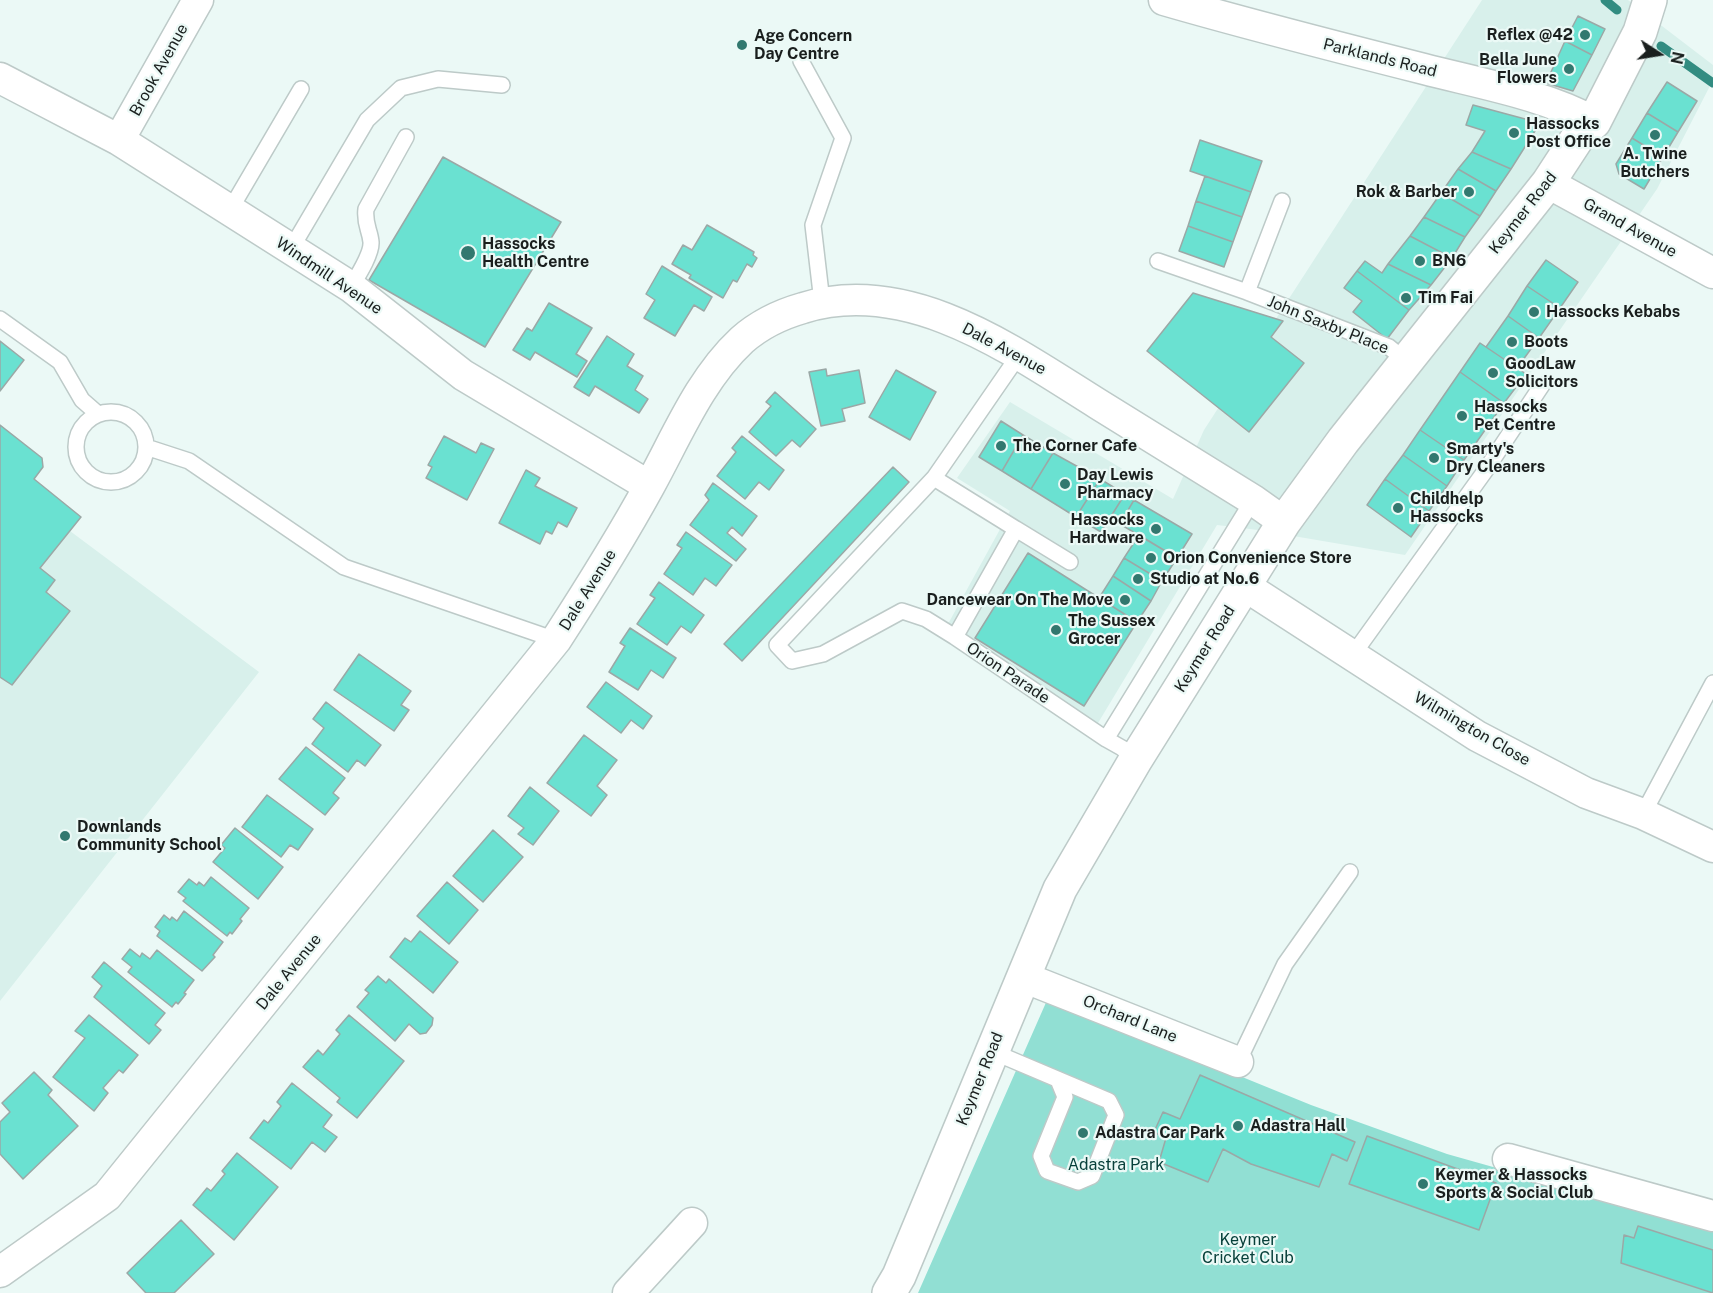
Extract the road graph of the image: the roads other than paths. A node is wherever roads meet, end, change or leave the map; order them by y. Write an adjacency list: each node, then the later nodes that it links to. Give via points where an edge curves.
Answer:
1 (198, 0): 10 (street, Brook Avenue)
2 (1164, 0): 8 (street, Parklands Road, via 1490,86 1572,110)
3 (1650, 0): 8 (main road, Keymer Road, via 1640,32)
4 (801, 61): 19 (lane, via 843,138 813,225)
5 (0, 78): 10 (street, Windmill Avenue)
6 (502, 85): 14 (lane, via 438,79 401,88 367,120)
7 (301, 89): 13 (lane)
8 (1594, 123): 11 (main road, Keymer Road, via 1580,134)
9 (406, 137): 17 (lane, via 366,209 364,221 371,244)
10 (119, 140): 13 (street, Windmill Avenue)
11 (1548, 183): 16 (street, Grand Avenue); 22 (main road, Keymer Road)
12 (1282, 201): 18 (lane, John Saxby Place)
13 (230, 210): 14 (street, Windmill Avenue)
14 (291, 249): 17 (street, Windmill Avenue)
15 (1158, 261): 18 (lane, John Saxby Place)
16 (1713, 273)
17 (351, 287): 27 (street, Windmill Avenue, via 463,375)
18 (1248, 292): 22 (lane, John Saxby Place, via 1389,347)
19 (822, 302): 21 (street, Dale Avenue, via 864,299 914,307 966,327); 27 (street, Dale Avenue, via 782,314 742,340 707,380)
20 (0, 319): 24 (lane, via 60,362 82,400)
21 (1019, 355): 26 (lane); 28 (street, Dale Avenue)
22 (1406, 361): 29 (main road, Keymer Road)
23 (1542, 385): 35 (lane)
24 (98, 414): 25 (lane, via 121,412 131,417 140,425); 25 (lane, via 88,420 77,440 80,463 97,479 108,482 130,477 139,469)
25 (146, 447): 34 (lane, via 189,461 344,567)
26 (934, 478): 30 (lane); 33 (lane, via 777,645 792,661 823,654 902,611 926,619)
27 (649, 486): 34 (street, Dale Avenue)
28 (1253, 500): 29 (street, Dale Avenue); 37 (lane)
29 (1284, 522): 32 (main road, Keymer Road)
30 (1016, 529): 31 (lane); 33 (lane, Orion Parade)
31 (1070, 562)
32 (1245, 586): 35 (street, Wilmington Close); 38 (main road, Keymer Road)
33 (955, 637): 37 (lane, Orion Parade)
34 (556, 640): 49 (street, Dale Avenue, via 107,1196)
35 (1352, 656): 39 (street, Wilmington Close, via 1478,736 1586,793)
36 (1713, 683): 39 (lane)
37 (1106, 739): 38 (lane, Orion Parade)
38 (1136, 759): 42 (main road, Keymer Road, via 1060,889)
39 (1643, 814): 40 (street, Wilmington Close)
40 (1713, 847)
41 (1350, 872): 44 (lane, via 1285,964)
42 (1023, 977): 43 (main road, Keymer Road); 44 (street, Orchard Lane)
43 (991, 1051): 45 (lane); 51 (main road, Keymer Road)
44 (1238, 1062)
45 (1058, 1080): 45 (lane, via 1109,1101 1116,1115 1092,1176 1078,1182 1047,1171 1041,1156 1065,1097)
46 (1508, 1159): 47 (street)
47 (1713, 1215)
48 (692, 1223): 50 (street)
49 (0, 1272)
50 (628, 1293)
51 (889, 1293)

